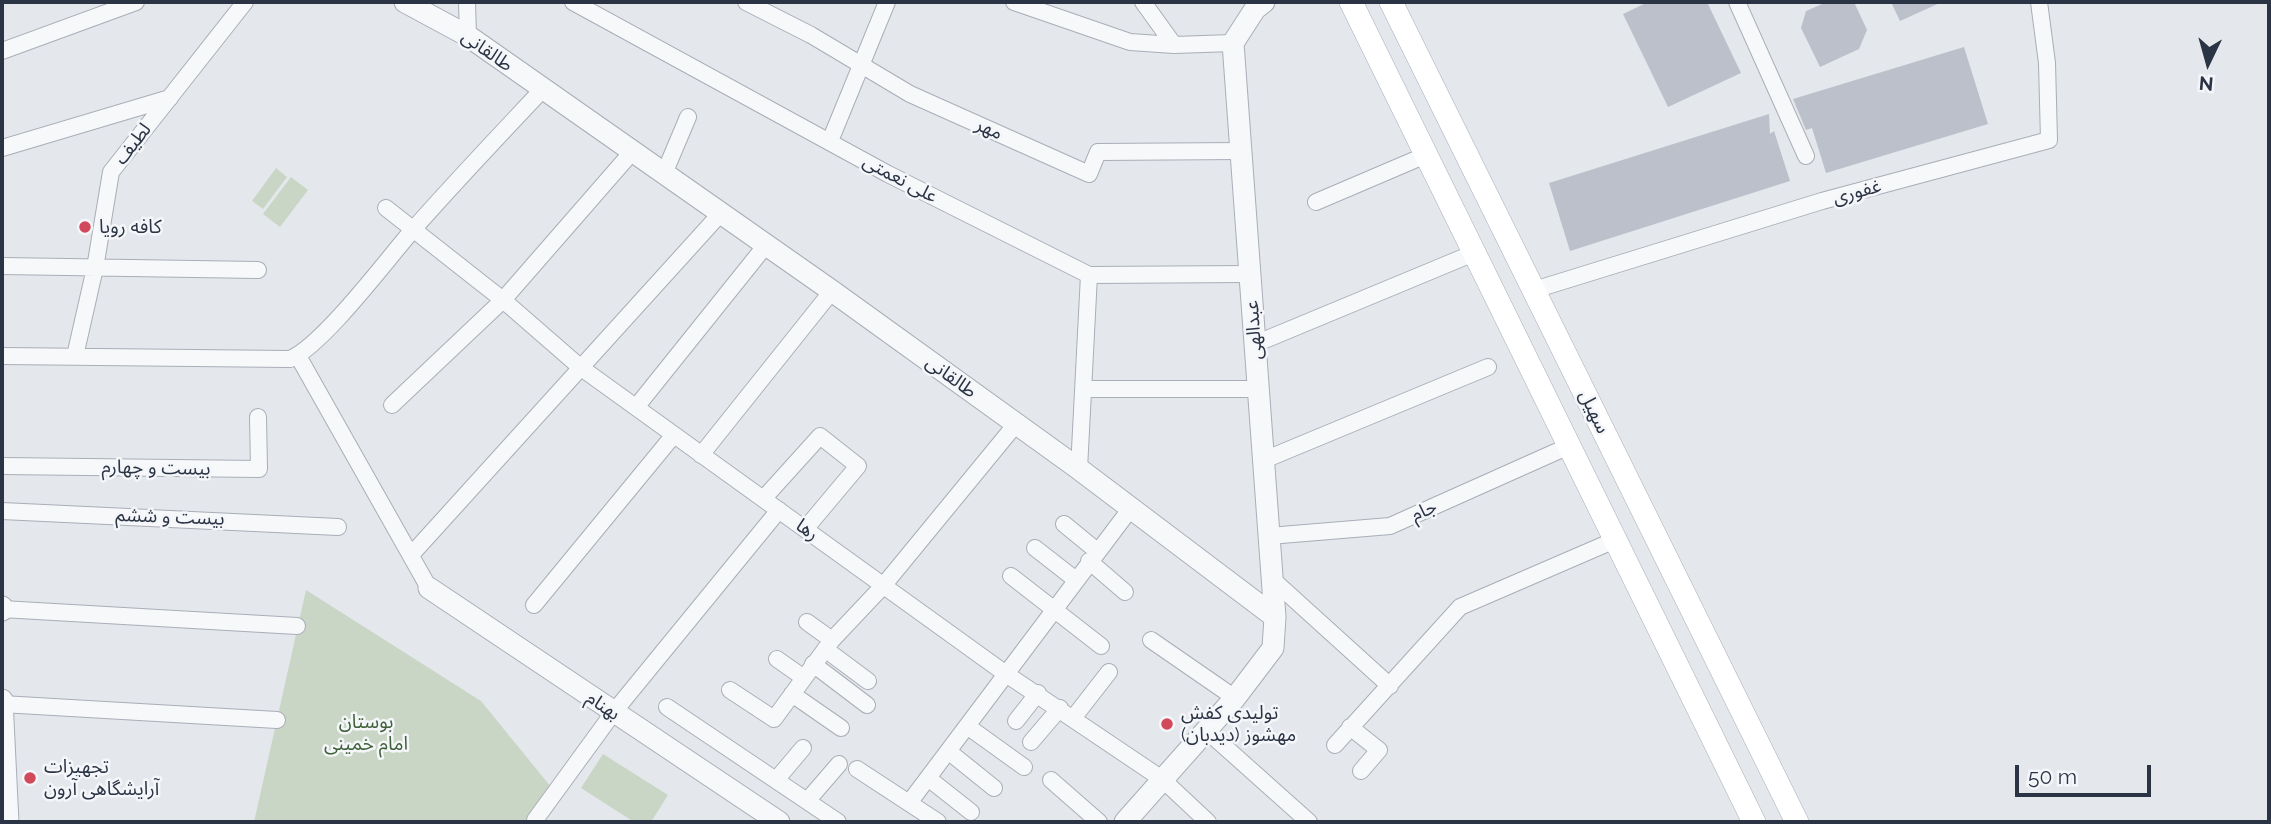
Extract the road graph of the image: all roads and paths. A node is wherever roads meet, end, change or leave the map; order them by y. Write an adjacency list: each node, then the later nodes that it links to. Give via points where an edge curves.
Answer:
1 (136, 2): 18 (street)
2 (245, 2): 21 (street, لطیف)
3 (405, 2): 15 (street, طالقانی)
4 (467, 2): 15 (street)
5 (573, 2): 23 (street, علی نعمتی)
6 (746, 2): 19 (street, مهر)
7 (887, 2): 19 (street)
8 (1014, 2): 17 (street, via 1130,42)
9 (1143, 2): 17 (street)
10 (1264, 2): 16 (street)
11 (1351, 2): 27 (main road, سهیل)
12 (1391, 2): 41 (main road, سهیل)
13 (1737, 2): 28 (street)
14 (2039, 2): 41 (street, غفوری, via 2047,63 2049,140 1822,201)
15 (468, 37): 20 (street, طالقانی)
16 (1233, 43): 17 (street); 25 (street, عبدالهی)
17 (1174, 45)
18 (2, 51)
19 (861, 65): 23 (street); 25 (street, مهر, via 910,94 1089,174 1098,152)
20 (542, 90): 26 (street, طالقانی); 33 (street)
21 (170, 97): 24 (street); 37 (street, لطیف, via 111,172)
22 (688, 117): 29 (street)
23 (830, 141): 40 (street, علی نعمتی)
24 (2, 148)
25 (1241, 151): 39 (street, عبدالهی)
26 (632, 152): 29 (street, طالقانی); 43 (street)
27 (1426, 155): 30 (street); 35 (main road, سهیل)
28 (1806, 156)
29 (664, 174): 32 (street, طالقانی)
30 (1316, 202)
31 (386, 208): 33 (street, رها)
32 (721, 213): 34 (street, طالقانی); 48 (street)
33 (414, 229): 43 (street, رها); 47 (street, via 317,340)
34 (766, 245): 42 (street, طالقانی); 53 (street)
35 (1474, 253): 44 (street); 57 (main road, سهیل)
36 (2, 266): 37 (street)
37 (95, 268): 38 (street); 46 (street, لطیف)
38 (258, 270)
39 (1250, 274): 40 (street, علی نعمتی); 44 (street, عبدالهی)
40 (1089, 275): 50 (street)
41 (1534, 290): 136 (main road, سهیل)
42 (832, 291): 55 (street, طالقانی); 58 (street)
43 (503, 300): 48 (street, رها); 52 (street)
44 (1255, 344): 51 (street, عبدالهی)
45 (2, 356): 46 (street)
46 (75, 356): 47 (street)
47 (294, 358): 72 (street)
48 (580, 367): 53 (street, رها); 72 (street)
49 (1488, 368): 59 (street)
50 (1083, 389): 51 (street); 61 (street)
51 (1258, 389): 59 (street, عبدالهی)
52 (392, 405)
53 (637, 406): 56 (street, رها)
54 (258, 417): 60 (street, بیست و چهارم, via 259,469)
55 (1016, 424): 61 (street, طالقانی); 77 (street)
56 (673, 436): 58 (street, رها); 80 (street)
57 (1569, 446): 69 (street, جام, via 1390,526); 70 (main road, سهیل)
58 (701, 455): 62 (street, رها)
59 (1264, 460): 69 (street, عبدالهی)
60 (2, 466)
61 (1079, 468): 63 (street, طالقانی)
62 (764, 498): 64 (street, رها); 68 (street, via 820,436 859,466)
63 (1131, 508): 73 (street); 83 (street, طالقانی)
64 (779, 510): 68 (street, رها); 103 (street)
65 (2, 511): 67 (street, بیست و ششم)
66 (1065, 524): 73 (street)
67 (338, 527)
68 (806, 528): 77 (street, رها)
69 (1269, 536): 76 (street, عبدالهی)
70 (1615, 540): 94 (street, via 1460,607); 135 (main road, سهیل)
71 (1035, 548): 75 (street)
72 (411, 555): 78 (street)
73 (1093, 556): 75 (street); 79 (street)
74 (1012, 576): 82 (street)
75 (1076, 579): 82 (street)
76 (1273, 580): 83 (street, عبدالهی); 94 (street)
77 (883, 586): 87 (street); 92 (street, رها)
78 (429, 588): 103 (street, بهنام)
79 (1125, 592)
80 (534, 605)
81 (2, 609): 85 (street)
82 (1054, 609): 88 (street); 92 (street)
83 (1275, 617): 98 (street, via 1273,648)
84 (807, 622): 87 (street)
85 (297, 626)
86 (1151, 640): 98 (street)
87 (829, 645): 90 (street); 93 (street)
88 (1101, 646)
89 (778, 659): 90 (street)
90 (808, 671): 97 (street); 100 (street)
91 (1109, 672): 102 (street)
92 (1006, 674): 96 (street, رها); 106 (street)
93 (868, 681)
94 (1390, 686): 107 (street)
95 (730, 690): 97 (street, via 774,719)
96 (1038, 693): 102 (street, رها); 105 (street)
97 (792, 694): 108 (street)
98 (1235, 698): 109 (street)
99 (2, 702): 104 (street); 127 (street)
100 (867, 705)
101 (667, 707): 120 (street)
102 (1067, 712): 110 (street); 119 (street, رها)
103 (613, 713): 126 (street); 128 (street, بهنام)
104 (278, 720)
105 (1016, 721)
106 (967, 726): 113 (street); 115 (street)
107 (1350, 727): 111 (street); 117 (street, via 1379,750)
108 (841, 728)
109 (1206, 730): 119 (street); 134 (street)
110 (1031, 742)
111 (1335, 746)
112 (803, 748): 120 (street)
113 (948, 751): 118 (street); 122 (street)
114 (839, 764): 123 (street)
115 (1024, 767)
116 (857, 769): 124 (street)
117 (1361, 771)
118 (928, 778): 124 (street); 125 (street)
119 (1162, 779): 132 (street); 133 (street, رها)
120 (776, 780): 123 (street)
121 (1051, 780): 131 (street)
122 (994, 788)
123 (807, 801): 129 (street)
124 (909, 803): 130 (street)
125 (971, 812)
126 (535, 820)
127 (8, 822)
128 (778, 822)
129 (838, 822)
130 (938, 822)
131 (1099, 822)
132 (1125, 822)
133 (1208, 822)
134 (1309, 822)
135 (1754, 822)
136 (1797, 822)

